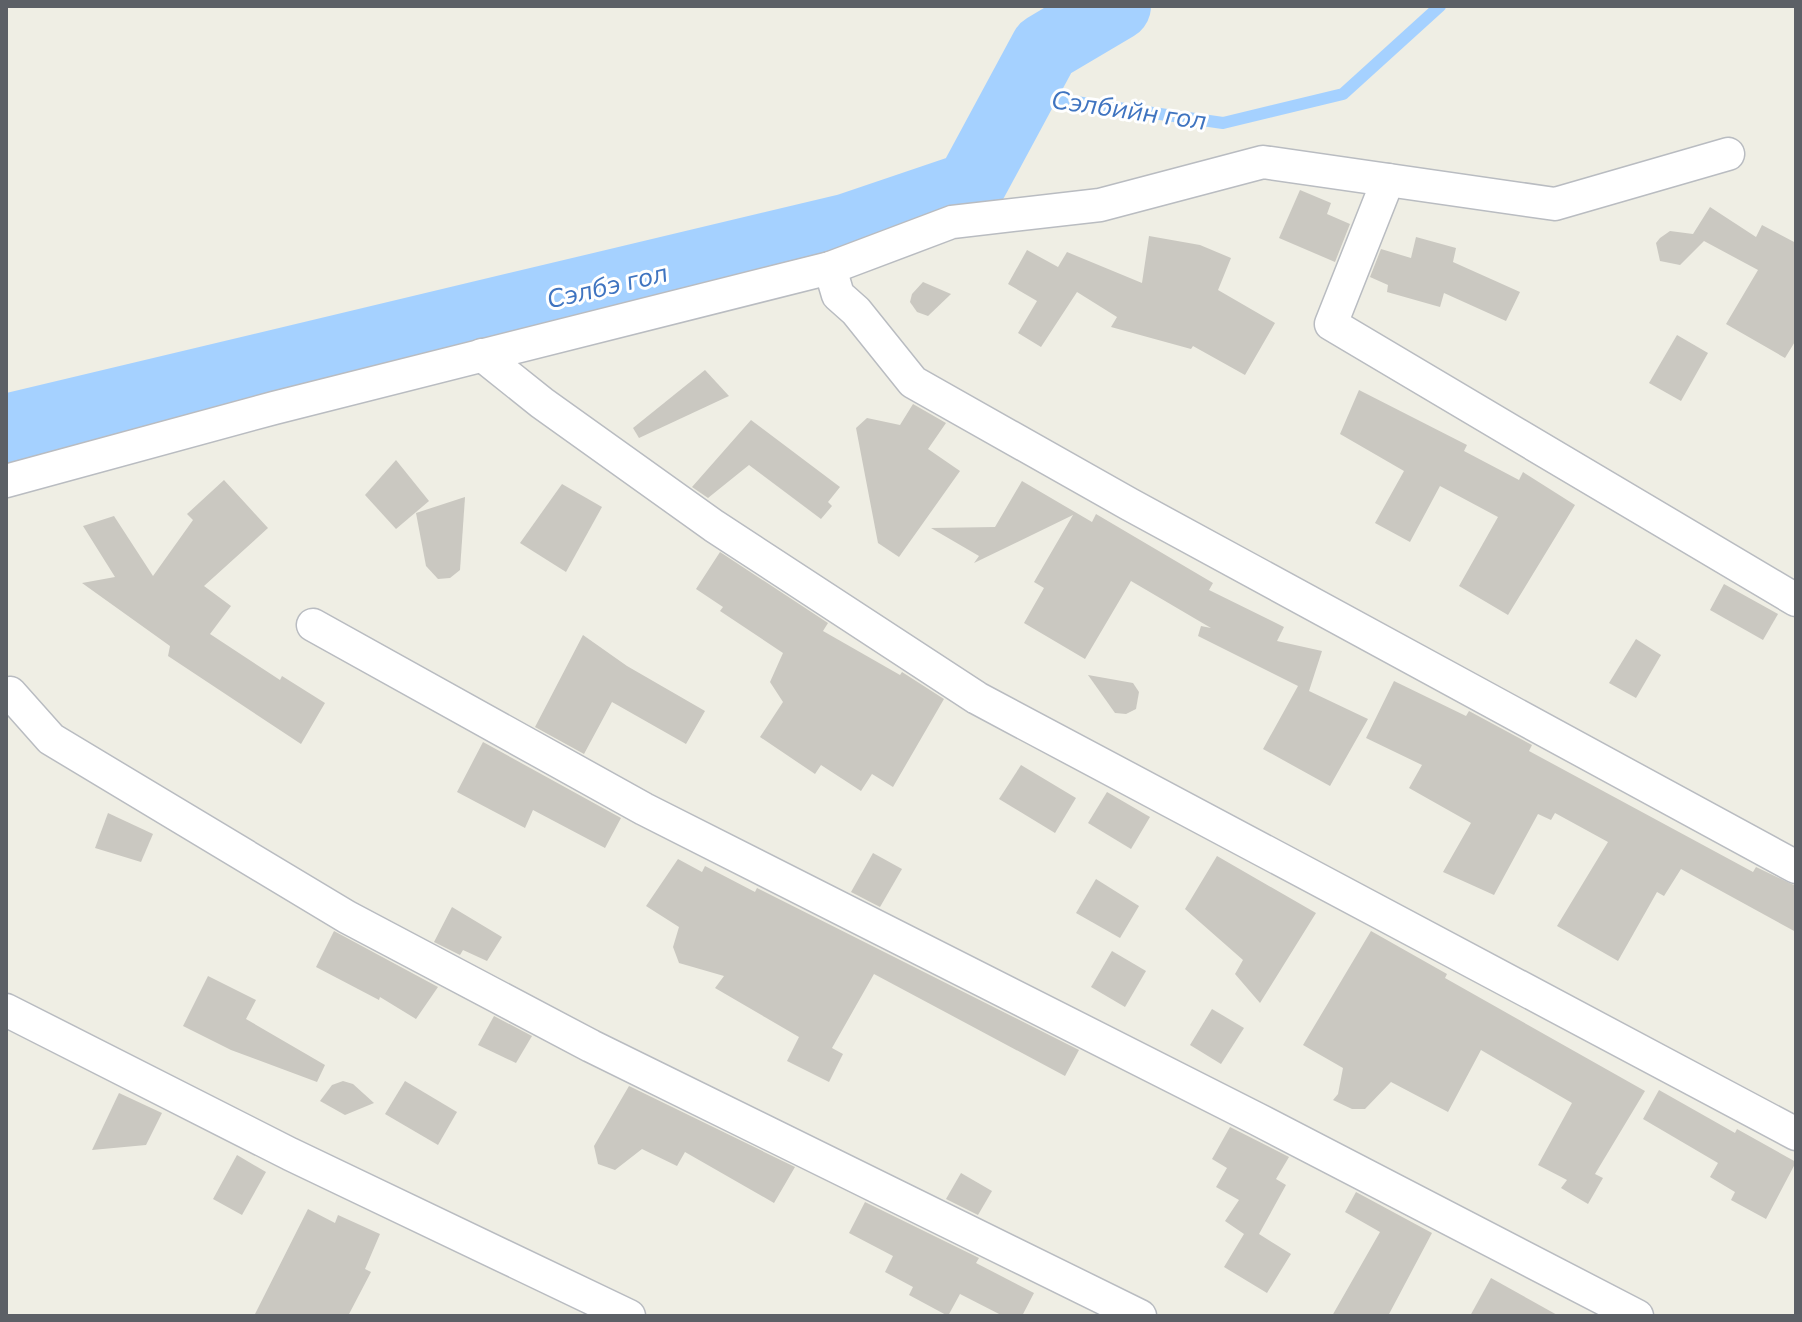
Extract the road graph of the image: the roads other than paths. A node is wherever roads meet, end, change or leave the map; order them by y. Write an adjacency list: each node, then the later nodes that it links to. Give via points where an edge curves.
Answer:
1 (1728, 154): 2 (street, via 1555,204)
2 (1388, 180): 3 (street, via 1263,162 1100,205 952,222); 6 (street, via 1331,324)
3 (830, 268): 4 (street); 9 (street, via 838,295 913,382)
4 (482, 355): 5 (street); 11 (street, via 714,526 977,698)
5 (6, 481)
6 (1796, 600)
7 (313, 625): 14 (street, via 644,809)
8 (10, 693): 13 (street, via 51,739 347,917 620,1061)
9 (1796, 867)
10 (6, 1010): 12 (street, via 290,1154)
11 (1796, 1134)
12 (629, 1316)
13 (1140, 1316)
14 (1637, 1316)

